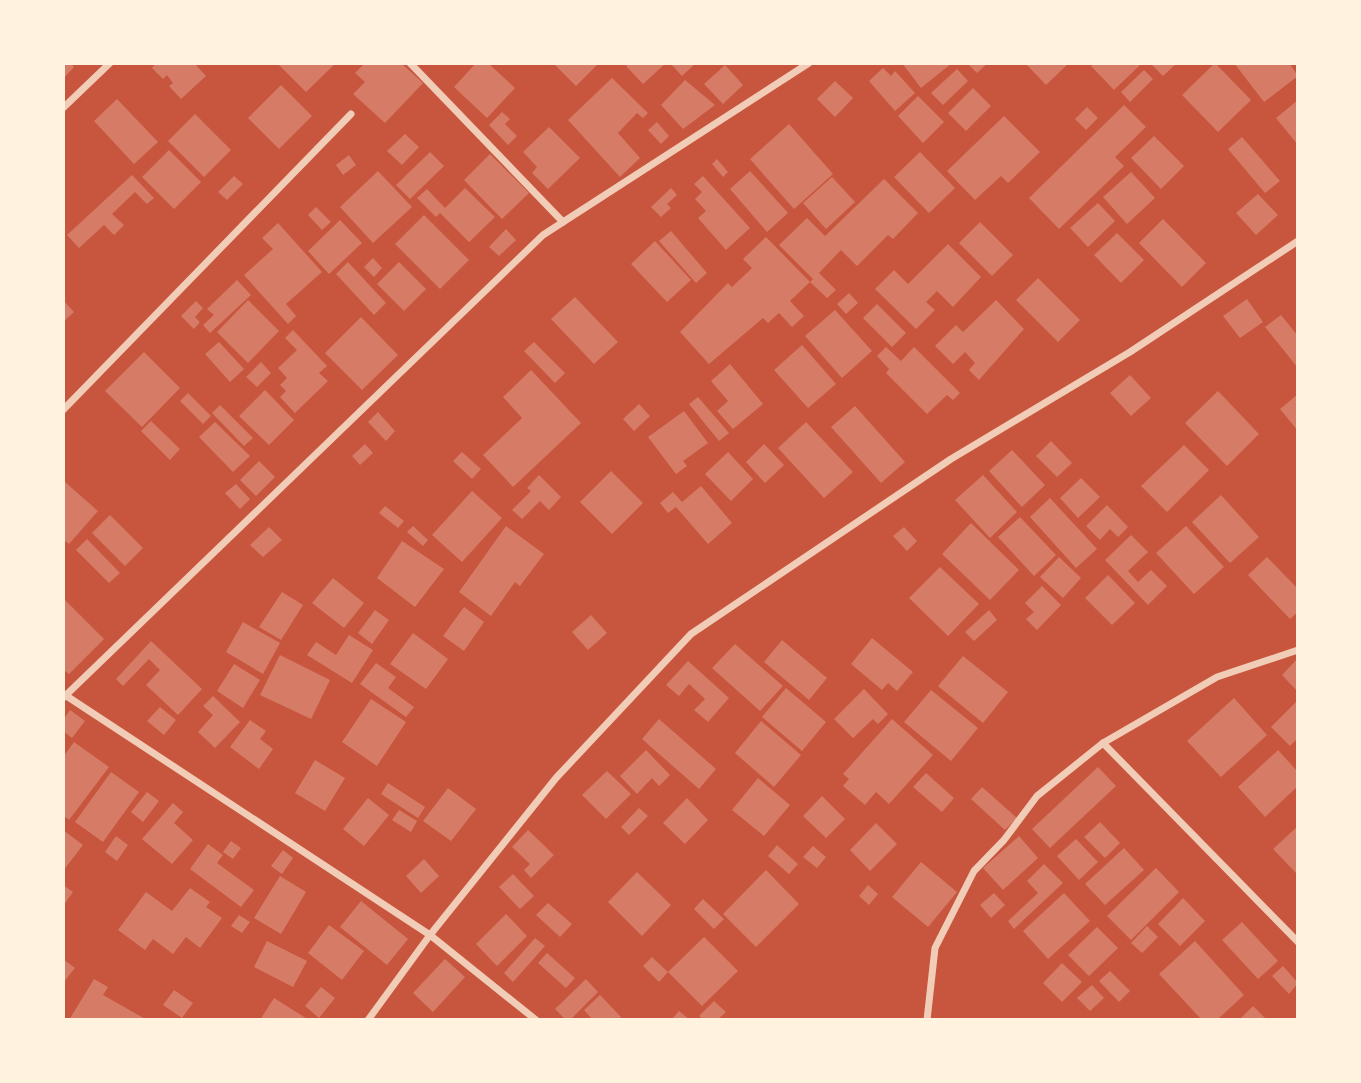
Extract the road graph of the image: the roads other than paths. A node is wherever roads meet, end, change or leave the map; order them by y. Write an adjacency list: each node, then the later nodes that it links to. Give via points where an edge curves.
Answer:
1 (110, 63): 4 (street)
2 (410, 63): 6 (street)
3 (809, 63): 6 (street)
4 (63, 108)
5 (351, 114): 8 (street)
6 (563, 222): 10 (street, via 543,234)
7 (1298, 241): 12 (street, via 1130,352 951,459 691,634 556,779)
8 (63, 410)
9 (1298, 650): 11 (street, via 1217,677)
10 (64, 696): 12 (street)
11 (1102, 743): 13 (street); 16 (street, via 1037,796 974,871 935,948)
12 (430, 934): 14 (street); 15 (street)
13 (1298, 942)
14 (368, 1020)
15 (536, 1020)
16 (927, 1020)

